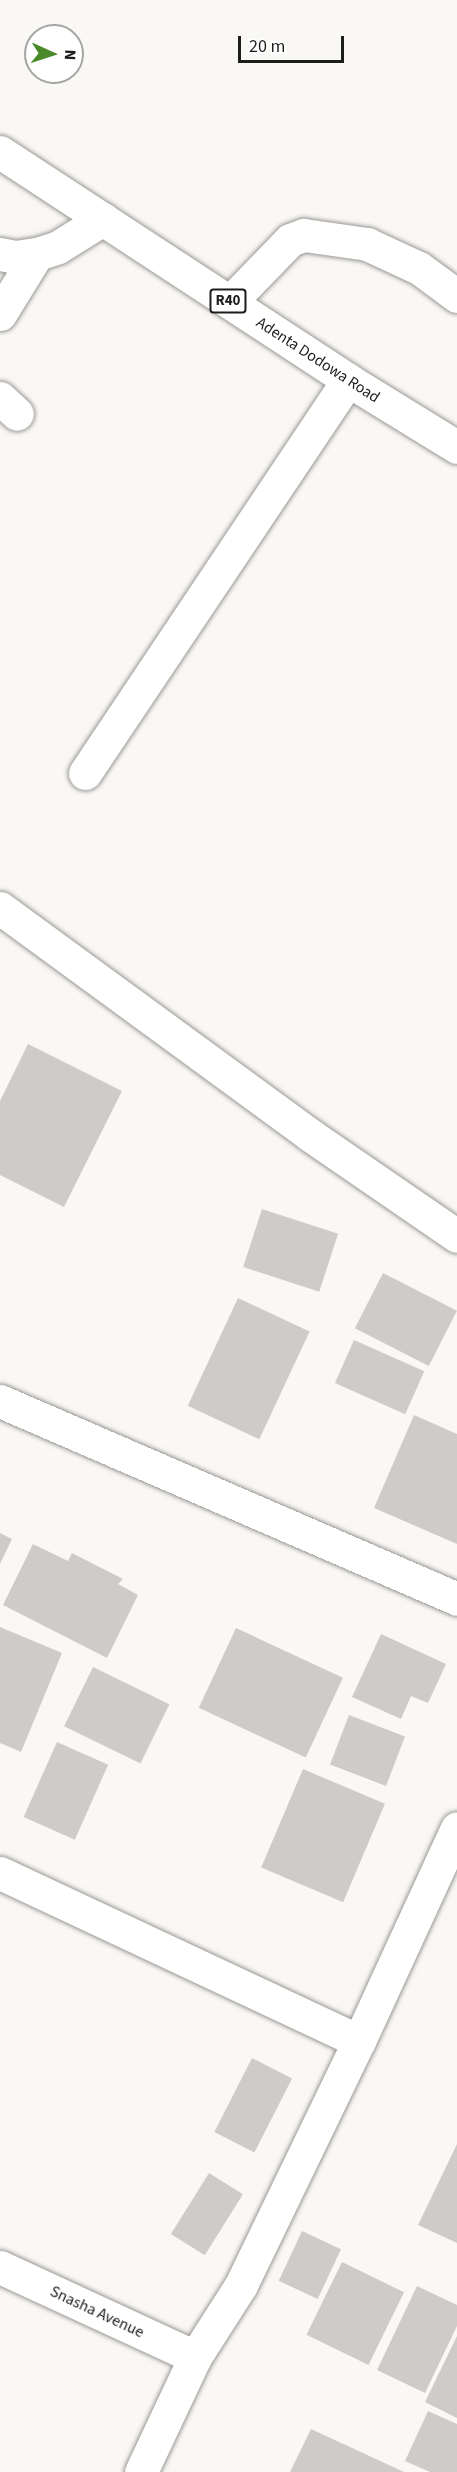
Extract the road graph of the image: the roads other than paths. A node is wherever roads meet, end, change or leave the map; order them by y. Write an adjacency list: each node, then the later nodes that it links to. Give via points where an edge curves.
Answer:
1 (0, 152): 2 (street, Adenta Dodowa Road / R40)
2 (103, 219): 4 (street, via 58,247); 6 (street, Adenta Dodowa Road / R40)
3 (0, 254): 4 (street)
4 (37, 254): 7 (street)
5 (457, 296): 6 (street, via 419,268 367,244 304,235 290,240)
6 (230, 302): 8 (street, Adenta Dodowa Road / R40)
7 (0, 314)
8 (348, 380): 9 (street, Adenta Dodowa Road / R40); 10 (street)
9 (457, 447)
10 (85, 773)
11 (0, 908): 12 (street, via 310,1135)
12 (457, 1236)
13 (0, 1401): 14 (street)
14 (457, 1599)
15 (457, 1828): 17 (street)
16 (0, 1872): 17 (street)
17 (359, 2041): 19 (street, via 241,2285)
18 (0, 2267): 19 (street, Snasha Avenue)
19 (195, 2356): 20 (street)
20 (141, 2472)

